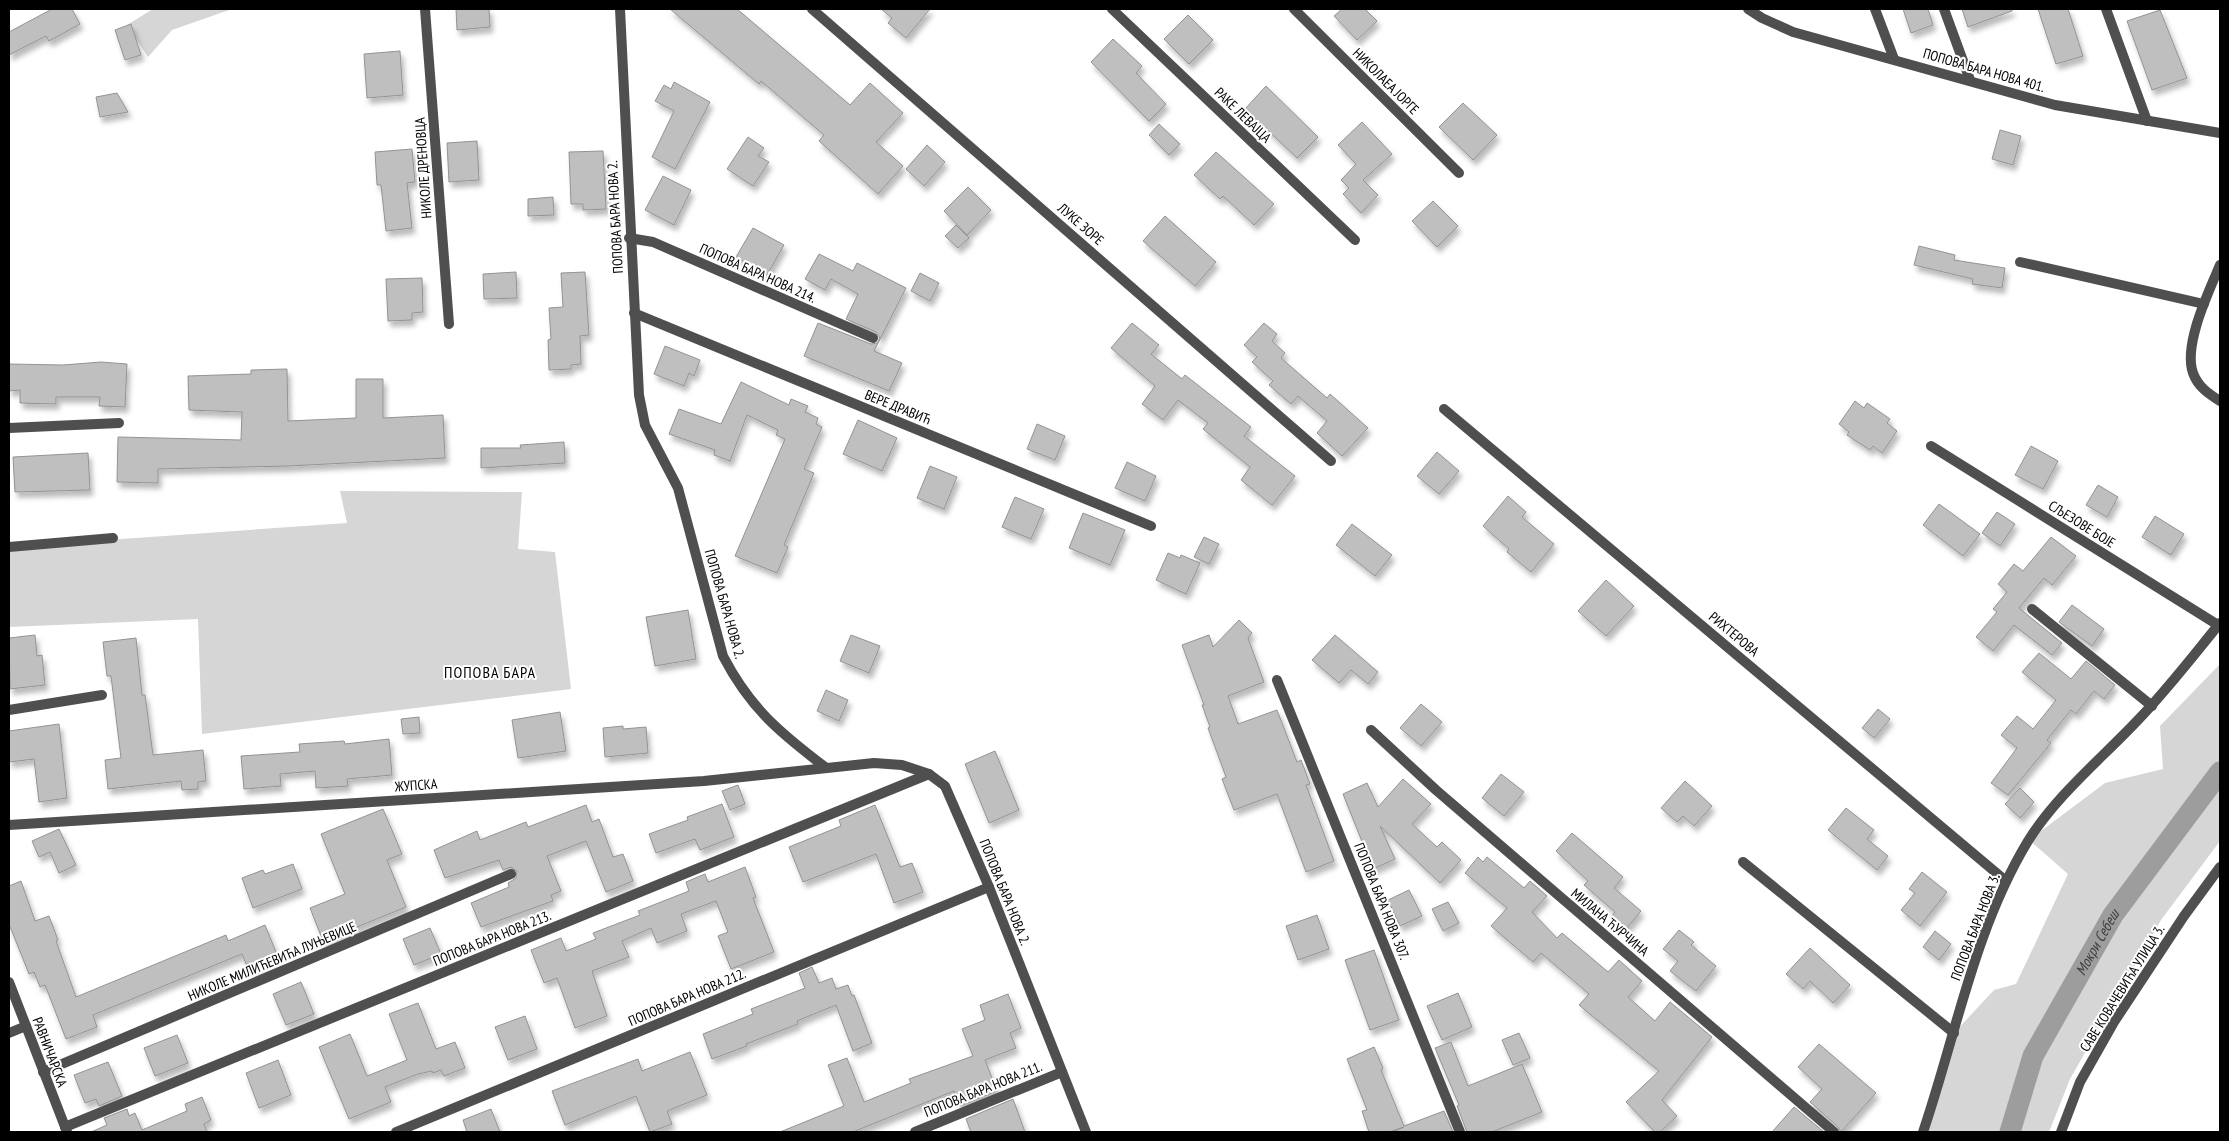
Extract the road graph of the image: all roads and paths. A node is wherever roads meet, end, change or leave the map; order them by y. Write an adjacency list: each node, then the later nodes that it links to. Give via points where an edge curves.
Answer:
1 (425, 9): 21 (street, НИКОЛЕ ДРЕНОВЦА)
2 (620, 9): 15 (street, ПОПОВА БАРА НОВА 2.)
3 (812, 9): 28 (street, ЛУКЕ ЗОРЕ)
4 (1112, 9): 16 (street, РАКЕ ЛЕВАЈЦА)
5 (1294, 9): 14 (street, НИКОЛАЕА ЈОРГЕ)
6 (1748, 9): 10 (street, ПОПОВА БАРА НОВА 401., via 1794,32)
7 (1875, 9): 10 (street)
8 (1944, 9): 11 (street)
9 (2106, 9): 12 (street)
10 (1894, 59): 11 (street, ПОПОВА БАРА НОВА 401.)
11 (1970, 80): 12 (street, ПОПОВА БАРА НОВА 401., via 2055,105)
12 (2147, 121): 13 (street, ПОПОВА БАРА НОВА 401.)
13 (2220, 133)
14 (1459, 173)
15 (629, 238): 20 (street, ПОПОВА БАРА НОВА 2.); 22 (street, ПОПОВА БАРА НОВА 214., via 653,242)
16 (1355, 240)
17 (2020, 262): 19 (street)
18 (2220, 265): 19 (street)
19 (2204, 304): 23 (street, via 2191,349 2192,372 2206,392)
20 (634, 313): 29 (street, ВЕРЕ ДРАВИЋ); 39 (street, ПОПОВА БАРА НОВА 2., via 639,395 646,425 678,488 723,656 754,707 780,733)
21 (448, 324)
22 (873, 338)
23 (2220, 401)
24 (1444, 409): 45 (street, РИХТЕРОВА)
25 (119, 423): 26 (street)
26 (9, 428)
27 (1932, 446): 33 (street, СЉЕЗОВЕ БОЈЕ)
28 (1331, 461)
29 (1151, 526)
30 (113, 538): 31 (street)
31 (9, 547)
32 (2032, 609): 36 (street)
33 (2219, 624): 36 (street, ПОПОВА БАРА НОВА 3.)
34 (1278, 680): 57 (street, ПОПОВА БАРА НОВА 307.)
35 (102, 695): 37 (street)
36 (2152, 706): 45 (street, ПОПОВА БАРА НОВА 3., via 2054,807)
37 (9, 710)
38 (1371, 730): 58 (street, МИЛАНА ЋУРЧИНА, via 1450,802)
39 (825, 767): 40 (street, ПОПОВА БАРА НОВА 2., via 874,763 902,765); 41 (street, ЖУПСКА, via 686,782)
40 (929, 774): 46 (street, ПОПОВА БАРА НОВА 2., via 945,786); 53 (street, ПОПОВА БАРА НОВА 213.)
41 (9, 825)
42 (1743, 862): 50 (street)
43 (2220, 867): 60 (street, САВЕ КОВАЧЕВИЋА УЛИЦА 3., via 2114,1022 2080,1082)
44 (512, 874): 51 (street, НИКОЛЕ МИЛИЋЕВИЋА ЛУЊЕВИЦЕ)
45 (2006, 881): 50 (street, ПОПОВА БАРА НОВА 3., via 1973,967)
46 (989, 886): 52 (street, ПОПОВА БАРА НОВА 2.); 54 (street, ПОПОВА БАРА НОВА 212.)
47 (9, 982): 48 (street, РАВНИЧАРСКА)
48 (26, 1026): 49 (street); 51 (street, РАВНИЧАРСКА)
49 (9, 1033)
50 (1954, 1033): 59 (street, ПОПОВА БАРА НОВА 3.)
51 (43, 1072): 53 (street, РАВНИЧАРСКА)
52 (1062, 1072): 55 (street, ПОПОВА БАРА НОВА 211.); 56 (street, ПОПОВА БАРА НОВА 2.)
53 (66, 1130)
54 (396, 1132)
55 (914, 1132)
56 (1086, 1132)
57 (1460, 1132)
58 (1834, 1132)
59 (1923, 1132)
60 (2061, 1132)

